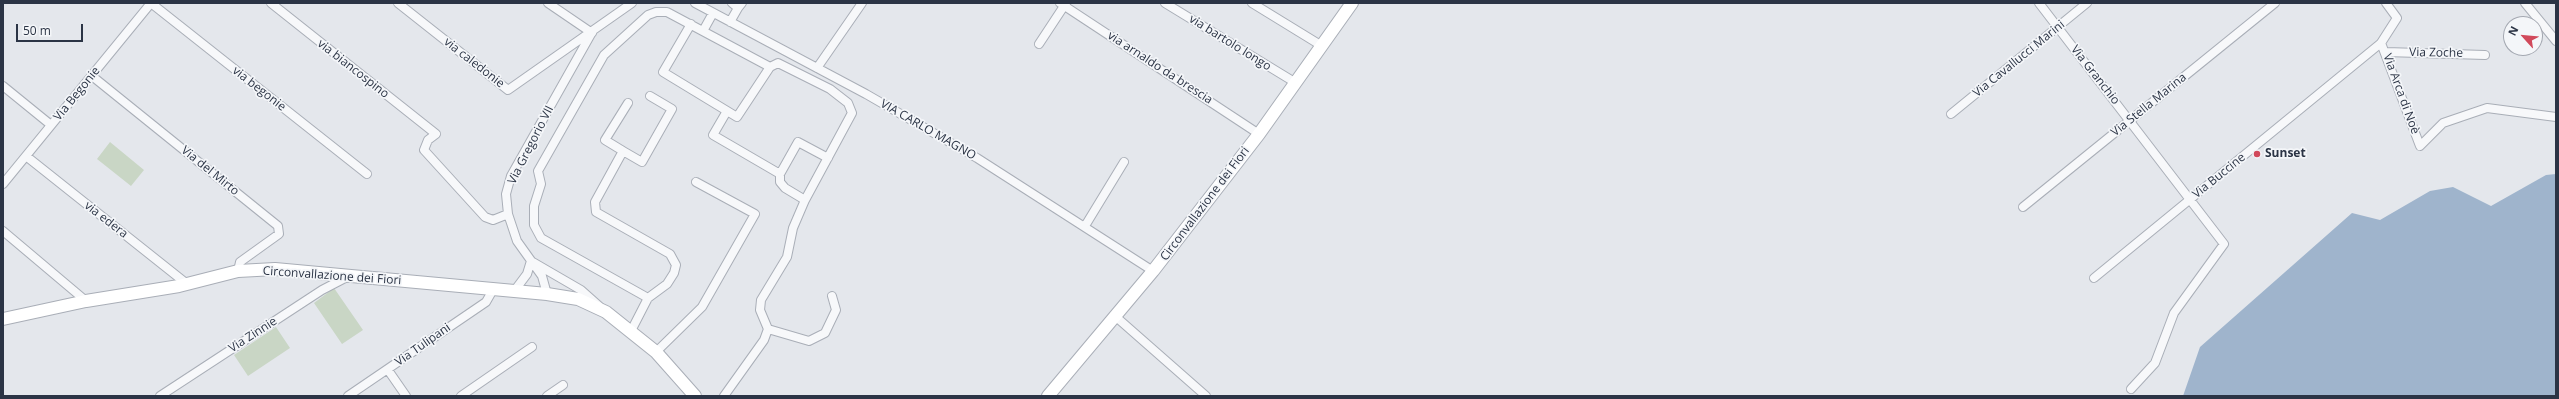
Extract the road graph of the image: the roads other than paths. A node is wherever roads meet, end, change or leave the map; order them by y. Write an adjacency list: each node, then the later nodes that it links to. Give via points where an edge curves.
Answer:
1 (151, 3): 32 (street, Via Begonie); 49 (street, via begonie)
2 (270, 3): 56 (street, via biancospino, via 436,134 425,145 426,154 485,217 493,220)
3 (398, 3): 23 (street, via caledonie, via 508,90)
4 (548, 3): 23 (street)
5 (632, 3): 23 (street)
6 (695, 3): 18 (street, VIA CARLO MAGNO)
7 (862, 3): 31 (street)
8 (1165, 3): 34 (street, via bartolo longo)
9 (1252, 3): 27 (street)
10 (1352, 3): 27 (street, Circonvallazione dei Fiori)
11 (2039, 3): 21 (street, Via Granchio)
12 (2087, 3): 21 (street, Via Cavallucci Marini)
13 (2275, 3): 42 (street, Via Stella Marina)
14 (2386, 3): 25 (street, Via Arca di Noè, via 2397,18)
15 (2525, 3): 24 (street)
16 (1063, 4): 26 (street); 44 (street, via arnaldo da brescia)
17 (737, 5): 19 (street)
18 (713, 13): 19 (street, VIA CARLO MAGNO); 22 (street)
19 (730, 22): 31 (street, VIA CARLO MAGNO)
20 (691, 24): 22 (street); 39 (street, via 663,72); 69 (street, via 667,12 656,12 648,15 604,55 538,172 541,184 534,206 534,226 542,238)
21 (2058, 28): 40 (street, Via Cavallucci Marini); 42 (street, Via Granchio)
22 (703, 31): 30 (street)
23 (592, 33): 56 (street, Via Gregorio VII, via 512,176 506,194)
24 (2556, 42)
25 (2381, 43): 28 (street, Via Arca di Noè); 53 (street, Via Buccine)
26 (1039, 44)
27 (1322, 46): 34 (street, Circonvallazione dei Fiori)
28 (2386, 52): 29 (street, Via Zoche); 41 (street, Via Arca di Noè, via 2420,146 2443,123 2487,108)
29 (2486, 55)
30 (770, 67): 36 (street, via 778,63); 39 (street, via 738,117)
31 (817, 68): 33 (street, VIA CARLO MAGNO)
32 (92, 76): 43 (street, Via Begonie); 60 (street, Via del Mirto, via 278,226 278,234 240,262)
33 (835, 78): 36 (street); 57 (street, VIA CARLO MAGNO, via 977,158)
34 (1296, 83): 44 (street, Circonvallazione dei Fiori)
35 (3, 86): 43 (street)
36 (830, 89): 47 (street, via 848,102 852,113)
37 (650, 96): 45 (street, via 672,109 642,162)
38 (628, 103): 45 (street, via 605,140)
39 (727, 111): 50 (street, via 713,135)
40 (1951, 114)
41 (2556, 117)
42 (2130, 120): 53 (street, Via Granchio); 55 (street, Via Stella Marina)
43 (51, 125): 46 (street, Via Begonie)
44 (1259, 134): 61 (street, Circonvallazione dei Fiori)
45 (623, 151): 69 (street, via 595,202 596,212 670,254 676,265 674,273 667,284)
46 (26, 156): 52 (street, Via Begonie); 64 (street, via edera)
47 (828, 158): 50 (street, via 798,142); 54 (street)
48 (1124, 162): 57 (street)
49 (367, 174)
50 (780, 174): 54 (street, via 780,182 785,188)
51 (696, 182): 77 (street, via 755,214 702,307)
52 (3, 184)
53 (2191, 199): 63 (street, Via Buccine); 80 (street, Via Granchio, via 2224,244 2174,313 2155,362)
54 (805, 200): 74 (street, via 793,228 787,257 761,300 760,310)
55 (2024, 207)
56 (508, 214): 59 (street, Via Gregorio VII, via 517,241)
57 (1085, 226): 61 (street, VIA CARLO MAGNO)
58 (3, 230): 70 (street)
59 (531, 261): 66 (street, via 527,274); 67 (street, Via Gregorio VII, via 542,276); 71 (street, Via Gregorio VII, via 581,290)
60 (238, 271): 62 (street, Circonvallazione dei Fiori, via 275,269); 64 (street, Circonvallazione dei Fiori)
61 (1154, 271): 72 (street, Circonvallazione dei Fiori)
62 (347, 277): 65 (street, Circonvallazione dei Fiori); 81 (street, Via Zinnie, via 322,290)
63 (2094, 278)
64 (187, 284): 70 (street, Circonvallazione dei Fiori)
65 (494, 288): 66 (street, Circonvallazione dei Fiori); 78 (street, Via Tulipani, via 486,302)
66 (515, 290): 67 (street, Circonvallazione dei Fiori)
67 (547, 294): 71 (street, Circonvallazione dei Fiori, via 578,300)
68 (832, 296): 74 (street, via 836,310 825,332 808,341)
69 (648, 298): 75 (street)
70 (86, 301): 73 (street, Circonvallazione dei Fiori)
71 (606, 312): 75 (street, Circonvallazione dei Fiori)
72 (1115, 316): 88 (street, Circonvallazione dei Fiori); 89 (street)
73 (3, 319)
74 (768, 329): 87 (street, via 764,340)
75 (631, 330): 77 (street, Circonvallazione dei Fiori)
76 (532, 347): 84 (street)
77 (656, 352): 86 (street, Circonvallazione dei Fiori)
78 (388, 370): 82 (street, Via Tulipani); 83 (street)
79 (563, 385): 85 (street)
80 (2131, 389)
81 (160, 396)
82 (348, 396)
83 (406, 396)
84 (461, 396)
85 (547, 396)
86 (695, 396)
87 (724, 396)
88 (1048, 396)
89 (1206, 396)

